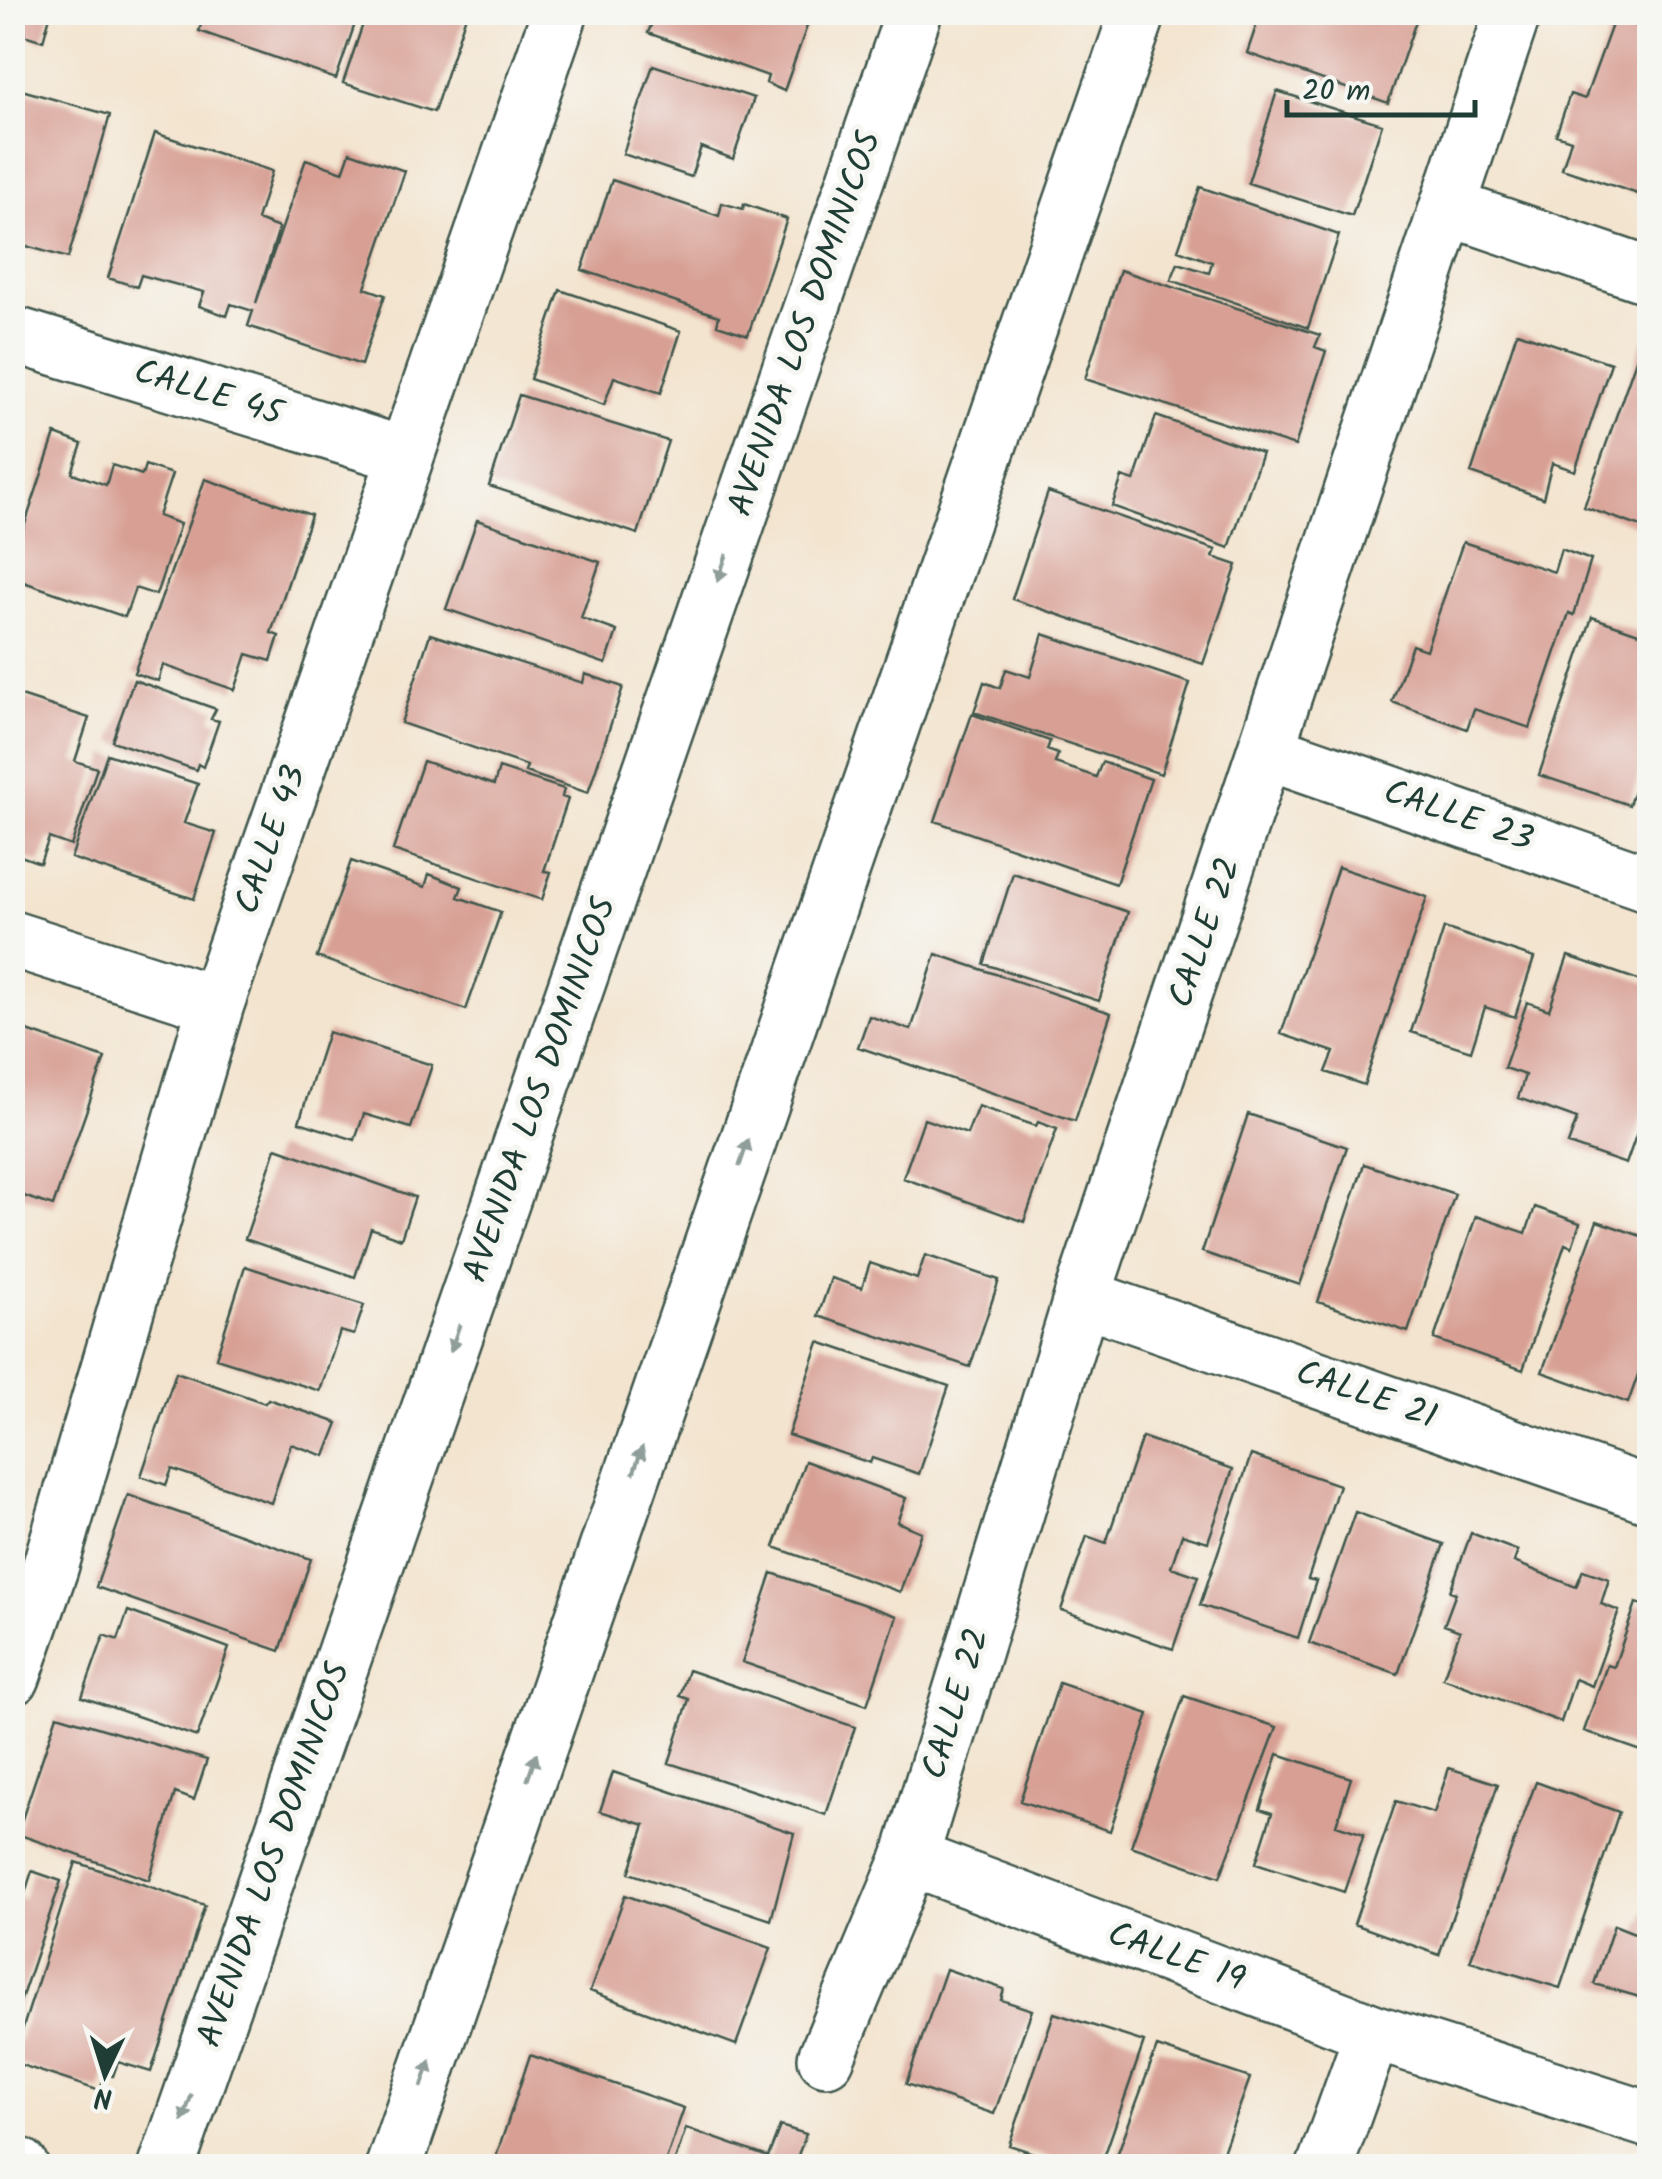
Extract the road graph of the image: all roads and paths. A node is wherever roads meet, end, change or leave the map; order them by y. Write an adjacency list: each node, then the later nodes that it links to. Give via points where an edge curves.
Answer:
1 (560, 12): 8 (street, CALLE 43)
2 (914, 12): 23 (street, AVENIDA LOS DOMINICOS, one-way to 23)
3 (1138, 12): 24 (street, one-way to 3)
4 (1513, 12): 5 (street, CALLE 22)
5 (1450, 208): 6 (street); 9 (street, CALLE 22)
6 (1650, 276)
7 (12, 334): 8 (street, CALLE 45)
8 (404, 455): 12 (street, CALLE 43)
9 (1268, 751): 10 (street, CALLE 23); 13 (street, CALLE 22)
10 (1650, 884)
11 (12, 939): 12 (street)
12 (216, 1004): 15 (street, CALLE 43)
13 (1082, 1297): 14 (street, CALLE 21); 17 (street, CALLE 22)
14 (1650, 1495)
15 (31, 1562): 16 (street, CALLE 43)
16 (12, 1677)
17 (910, 1858): 18 (street, CALLE 19); 19 (street)
18 (1373, 2032): 20 (street, CALLE 19); 25 (street)
19 (826, 2058)
20 (1650, 2120)
21 (12, 2164): 22 (street)
22 (20, 2166)
23 (167, 2166)
24 (394, 2166)
25 (1325, 2166)

